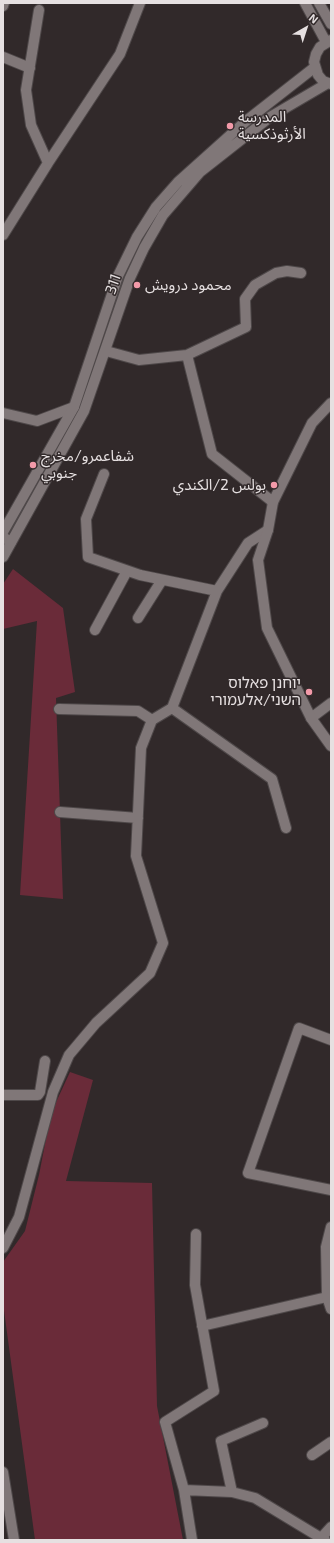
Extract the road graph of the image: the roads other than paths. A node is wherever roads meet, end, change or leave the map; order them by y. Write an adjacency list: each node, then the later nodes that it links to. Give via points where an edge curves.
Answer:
1 (140, 3): 11 (street, via 120,54)
2 (305, 3): 6 (street)
3 (319, 3): 5 (street)
4 (39, 10): 9 (street)
5 (331, 24)
6 (328, 41): 8 (street, via 316,54)
7 (3, 57): 9 (street)
8 (315, 67): 10 (street, via 318,75); 17 (street, 311, via 246,121 178,182 156,207 137,237 118,276)
9 (30, 68): 11 (street, via 26,90 31,125)
10 (330, 84): 14 (street, 311, via 270,117 200,172 163,215 130,278)
11 (48, 163): 12 (street)
12 (3, 235)
13 (301, 273): 15 (street, via 276,273 255,285 245,299 246,327)
14 (106, 351): 15 (street, via 139,360); 23 (street, 311, via 84,411)
15 (187, 355): 20 (street, via 212,454)
16 (331, 403): 20 (street, via 312,423)
17 (74, 407): 18 (street, via 37,421); 22 (street, 311)
18 (3, 412)
19 (104, 474): 25 (street, via 86,519 88,557)
20 (273, 502): 21 (street)
21 (268, 530): 27 (street, via 248,543); 33 (street, via 258,560 267,628)
22 (3, 532)
23 (7, 540): 24 (street, 311)
24 (3, 557)
25 (127, 571): 26 (street); 29 (street)
26 (162, 580): 27 (street); 28 (street)
27 (217, 591): 31 (street)
28 (138, 618)
29 (95, 630)
30 (331, 703): 33 (street)
31 (172, 708): 34 (street); 38 (street, via 272,779)
32 (59, 709): 34 (street, via 138,711)
33 (311, 718): 35 (street)
34 (152, 720): 37 (street, via 141,748)
35 (331, 746)
36 (60, 812): 37 (street)
37 (138, 818): 46 (street, via 136,856 163,943 150,973 96,1023 69,1055 53,1092 19,1217)
38 (286, 828)
39 (331, 1040): 42 (street, via 299,1028 248,1173)
40 (45, 1061): 41 (street, via 38,1095)
41 (3, 1095)
42 (331, 1190)
43 (331, 1227): 45 (street)
44 (196, 1234): 49 (street, via 195,1285)
45 (329, 1247): 47 (street)
46 (3, 1248)
47 (327, 1297): 48 (street); 49 (street)
48 (331, 1309)
49 (202, 1326): 54 (street, via 214,1391 165,1422)
50 (263, 1423): 55 (street, via 221,1441)
51 (331, 1442): 52 (street)
52 (312, 1455)
53 (3, 1472): 58 (street)
54 (184, 1490): 55 (street); 59 (street)
55 (232, 1492): 57 (street, via 255,1498)
56 (331, 1527): 57 (street)
57 (323, 1539)
58 (14, 1540)
59 (192, 1540)

